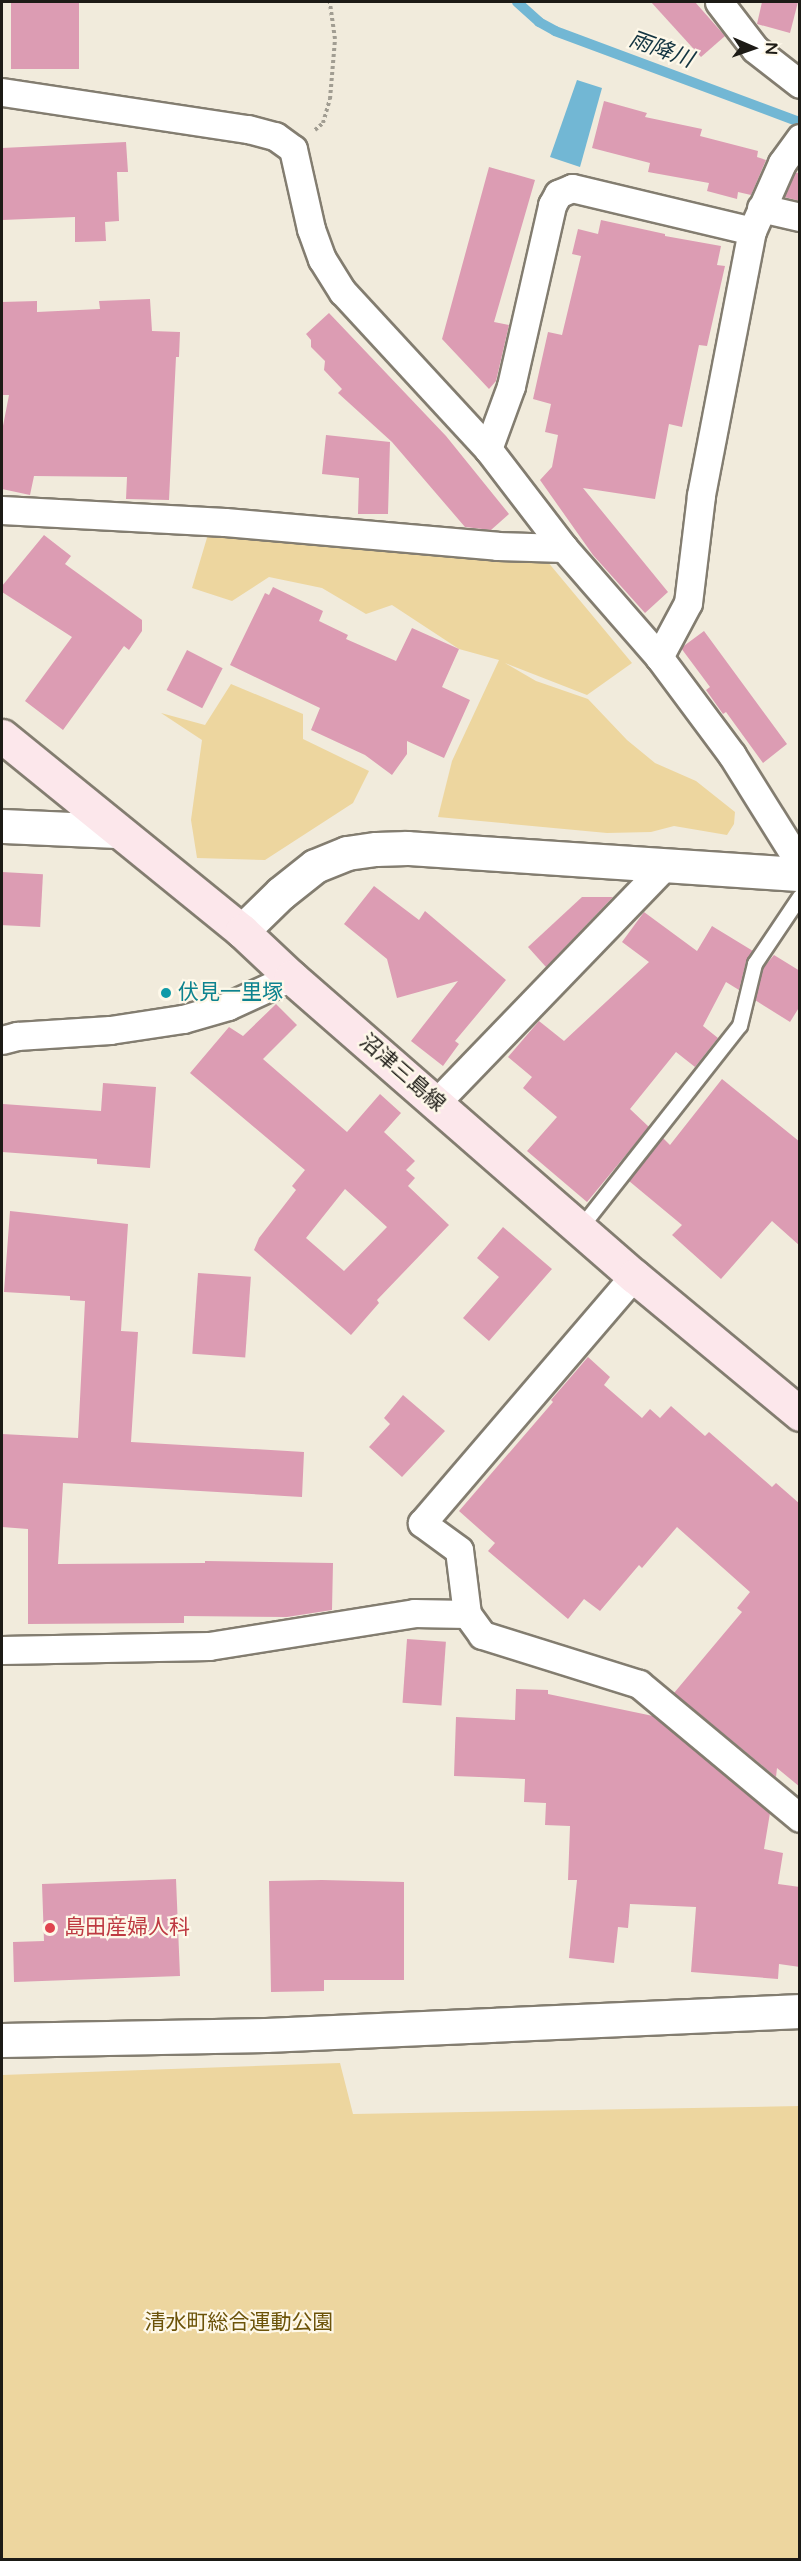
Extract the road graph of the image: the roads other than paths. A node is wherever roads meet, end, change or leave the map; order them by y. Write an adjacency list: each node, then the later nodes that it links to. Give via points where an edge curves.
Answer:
1 (719, 2): 2 (street, via 755,49)
2 (800, 84)
3 (2, 92): 7 (street, via 248,129 275,136 293,149 311,229 322,259 343,292)
4 (800, 138): 6 (street, via 782,163)
5 (800, 217): 6 (street)
6 (757, 219): 7 (street, via 572,188 558,194 552,205 511,386); 10 (street, via 700,495 688,603)
7 (488, 449): 9 (street)
8 (2, 510): 9 (street, via 225,522 497,546)
9 (564, 548): 10 (street)
10 (659, 657): 14 (street, via 732,755)
11 (2, 735): 13 (main road, 沼津三島線)
12 (2, 826): 13 (street)
13 (117, 831): 18 (main road, 沼津三島線)
14 (800, 864)
15 (666, 865): 16 (street); 18 (street, via 407,848 347,852 315,866 281,892); 21 (street)
16 (800, 874)
17 (800, 897): 22 (lane, via 755,964 740,1026)
18 (242, 931): 19 (main road, 沼津三島線)
19 (291, 977): 20 (street, via 228,1006 183,1019); 21 (main road, 沼津三島線)
20 (2, 1040)
21 (436, 1103): 22 (main road, 沼津三島線)
22 (580, 1230): 23 (main road, 沼津三島線)
23 (634, 1276): 24 (main road, 沼津三島線); 25 (street, via 422,1523 459,1550)
24 (800, 1413)
25 (467, 1614): 26 (street, via 414,1613 209,1646); 27 (street, via 482,1635 639,1684)
26 (2, 1650)
27 (800, 1818)
28 (800, 2011): 29 (street, via 266,2035)
29 (2, 2040)

